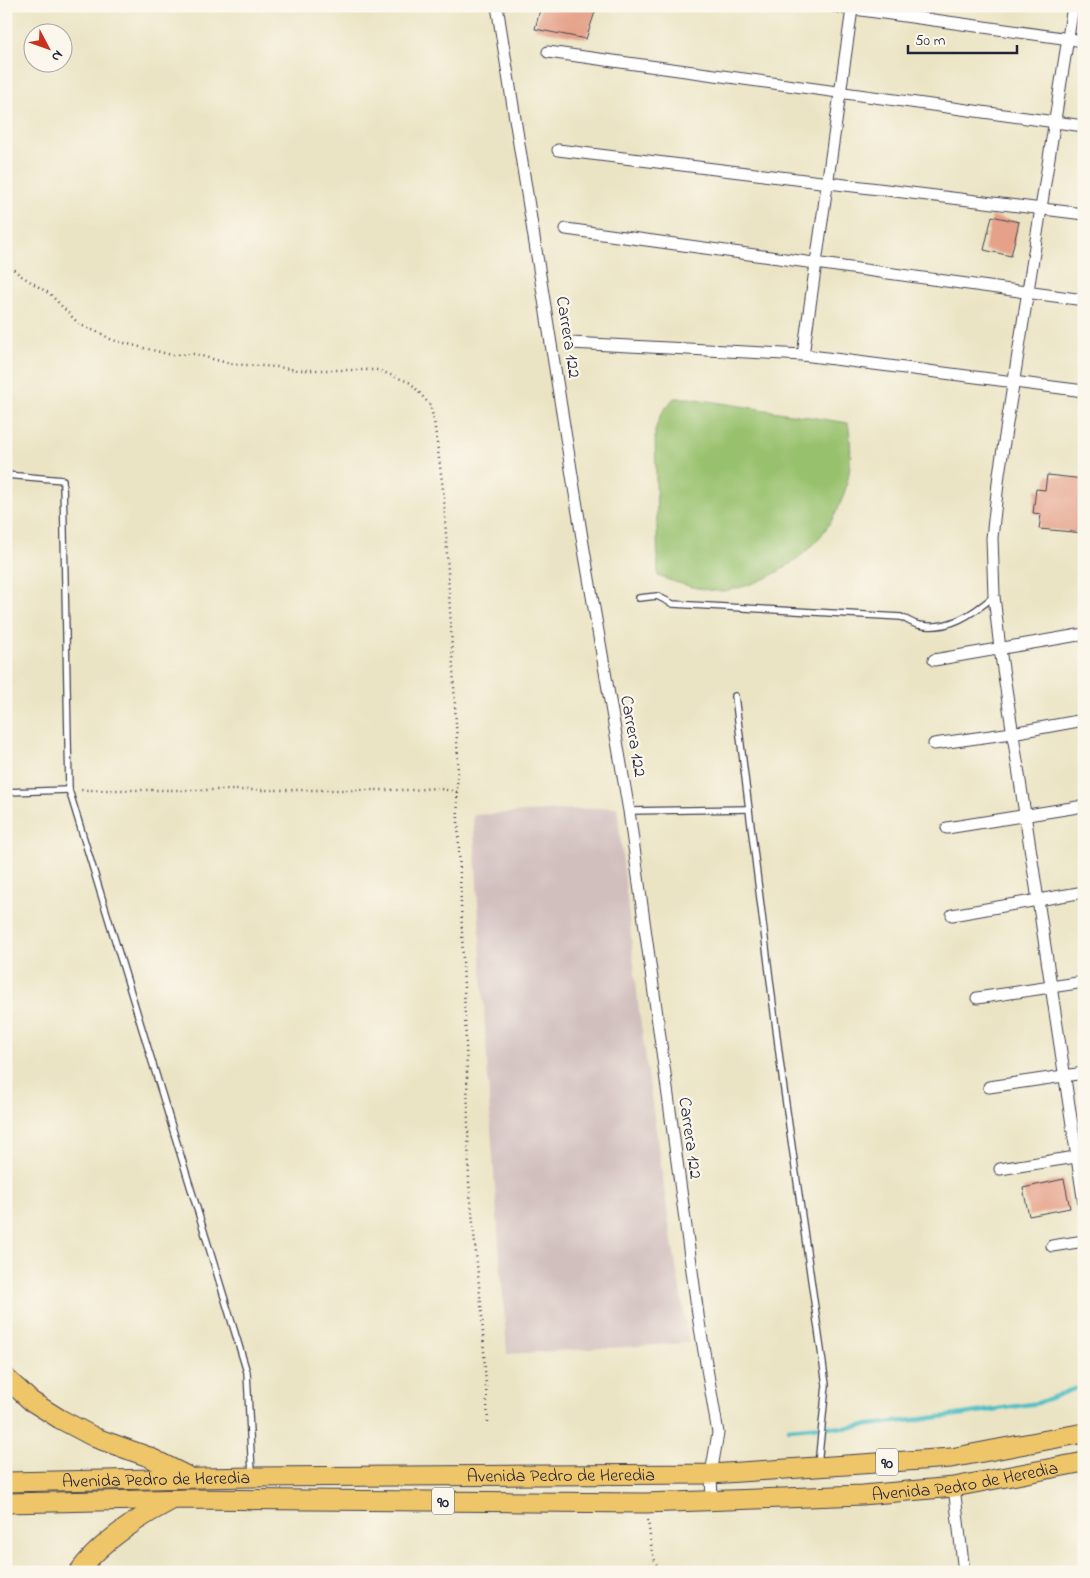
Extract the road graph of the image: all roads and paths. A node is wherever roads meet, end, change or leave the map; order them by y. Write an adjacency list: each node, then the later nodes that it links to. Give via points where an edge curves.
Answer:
1 (497, 6): 39 (street, Carrera 122)
2 (833, 6): 4 (street)
3 (1073, 6): 5 (street)
4 (852, 9): 5 (street); 8 (street)
5 (1068, 38): 6 (street); 9 (street)
6 (1084, 41)
7 (548, 52): 8 (street)
8 (840, 92): 9 (street); 12 (street)
9 (1054, 122): 10 (street); 13 (street)
10 (1084, 126)
11 (558, 150): 12 (street)
12 (827, 183): 13 (street); 17 (street)
13 (1041, 209): 14 (street); 18 (street)
14 (1084, 214)
15 (566, 229): 17 (street)
16 (6, 263): 36 (path, via 50,294 83,326 112,340 172,355 194,354 231,364 298,370 378,370 411,383 430,404 444,498)
17 (816, 263): 18 (street); 21 (street)
18 (1028, 292): 19 (street); 22 (street)
19 (1084, 300)
20 (571, 343): 21 (street)
21 (803, 355): 22 (street)
22 (1013, 382): 23 (street); 25 (street, via 992,538)
23 (1084, 391)
24 (6, 475): 34 (lane, via 63,480)
25 (994, 596): 26 (lane, via 976,612 941,626 919,625 901,617 673,604 656,596); 28 (street)
26 (639, 598)
27 (1084, 634): 28 (street)
28 (1000, 649): 29 (street); 32 (street)
29 (934, 660)
30 (735, 696): 38 (lane)
31 (1084, 720): 32 (street)
32 (1012, 733): 33 (street); 40 (street)
33 (934, 744)
34 (68, 790): 35 (lane); 36 (path, via 436,788); 62 (lane, via 247,1372)
35 (6, 792)
36 (457, 792): 57 (path, via 469,1182)
37 (1084, 806): 40 (street)
38 (749, 809): 39 (lane); 60 (lane, via 781,1069 826,1385)
39 (629, 811): 61 (street, Carrera 122, via 699,1322 718,1433)
40 (1025, 816): 41 (street); 43 (street)
41 (947, 828)
42 (1084, 892): 43 (street)
43 (1038, 899): 44 (street); 46 (street)
44 (952, 915)
45 (1084, 982): 46 (street)
46 (1051, 987): 47 (street); 49 (street)
47 (977, 998)
48 (1084, 1073): 49 (street)
49 (1064, 1076): 50 (street); 51 (street)
50 (989, 1087)
51 (1080, 1156): 52 (street); 53 (street)
52 (1000, 1169)
53 (1084, 1204)
54 (1084, 1240): 55 (street)
55 (1052, 1246)
56 (6, 1378): 63 (highway, via 32,1401 60,1419 96,1438 149,1457)
57 (488, 1422)
58 (1084, 1432): 60 (highway, Avenida Pedro de Heredia / 90, via 951,1458)
59 (1084, 1462): 65 (highway, Avenida Pedro de Heredia / 90)
60 (818, 1467): 61 (highway, Avenida Pedro de Heredia / 90)
61 (712, 1474): 62 (highway, Avenida Pedro de Heredia / 90); 67 (street, Carrera 122)
62 (252, 1477): 63 (highway, Avenida Pedro de Heredia / 90)
63 (192, 1478): 64 (highway, Avenida Pedro de Heredia / 90)
64 (6, 1482)
65 (954, 1487): 67 (highway, Avenida Pedro de Heredia / 90, via 862,1495); 72 (street)
66 (175, 1499): 68 (highway, Avenida Pedro de Heredia / 90); 69 (highway, Avenida Pedro de Heredia / 90); 70 (highway, via 132,1523)
67 (712, 1501): 69 (highway, Avenida Pedro de Heredia / 90)
68 (6, 1503)
69 (645, 1503): 71 (path, via 652,1552)
70 (79, 1572)
71 (659, 1572)
72 (964, 1572)

